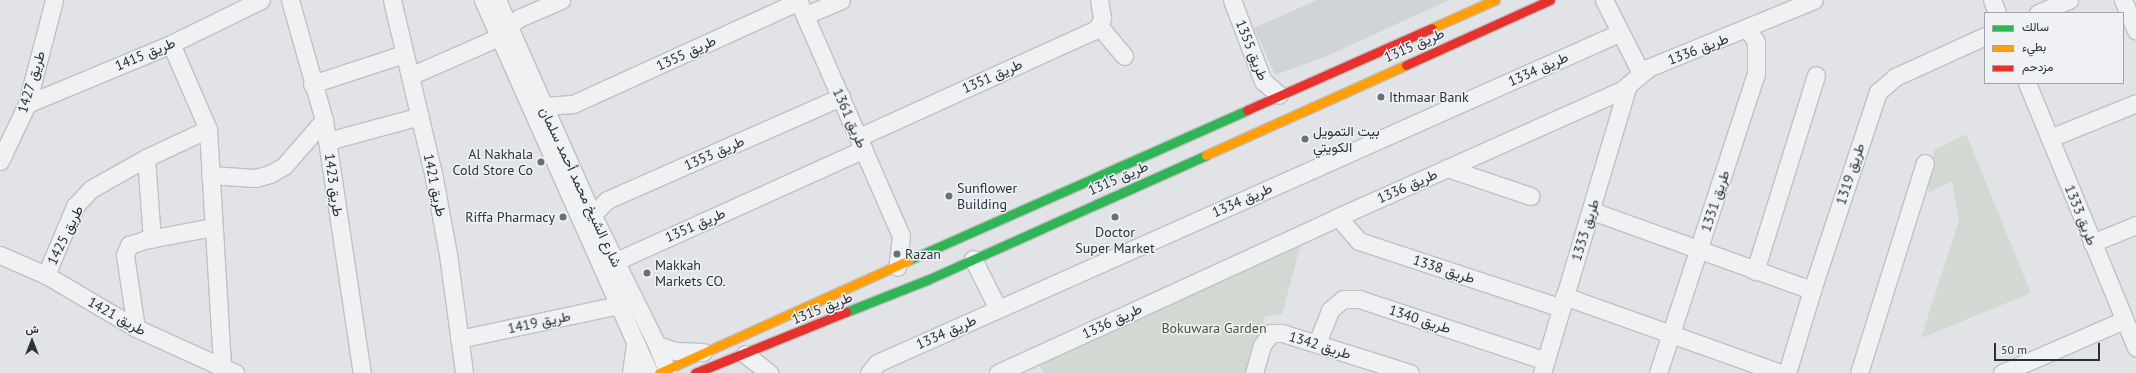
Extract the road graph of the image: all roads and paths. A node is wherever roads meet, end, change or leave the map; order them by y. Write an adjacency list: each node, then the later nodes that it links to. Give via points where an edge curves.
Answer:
1 (54, 0): 39 (street, طريق 1427)
2 (261, 0): 27 (street, طريق 1415)
3 (290, 0): 33 (street, طريق 1423)
4 (392, 0): 28 (street, طريق 1421)
5 (482, 0): 24 (street, شارع الشيخ محمد أحمد سلمان)
6 (497, 0): 24 (street, شارع الشيخ محمد أحمد سلمان)
7 (561, 0): 24 (street, via 519,18)
8 (841, 0): 18 (street, طريق 1355)
9 (1099, 0): 21 (street, via 1102,18)
10 (1232, 0): 36 (street, طريق 1355, via 1263,81)
11 (1495, 0): 36 (street, طريق 1315)
12 (1550, 0): 66 (street, طريق 1315)
13 (1814, 0): 22 (street, طريق 1336)
14 (1992, 0): 19 (street)
15 (2069, 0): 20 (street)
16 (2124, 0): 23 (street)
17 (1606, 2): 25 (street)
18 (801, 5): 37 (street, طريق 1361); 40 (street, طريق 1355)
19 (1997, 12)
20 (2040, 12)
21 (1099, 26): 29 (street); 48 (street, طريق 1351)
22 (1748, 29): 30 (street, طريق 1336); 63 (street, طريق 1331, via 1756,42 1756,74)
23 (2136, 30)
24 (504, 31): 32 (street); 41 (street, شارع الشيخ محمد أحمد سلمان); 73 (street, شارع الشيخ محمد أحمد سلمان)
25 (1619, 33): 30 (street); 74 (street, طريق 1334)
26 (1984, 36): 71 (street, طريق 1319, via 1895,77 1878,92)
27 (171, 44): 39 (street, طريق 1415); 44 (street)
28 (404, 54): 32 (street, طريق 1421); 33 (street)
29 (1124, 56)
30 (1641, 73): 35 (street, طريق 1336)
31 (1816, 75): 69 (street)
32 (410, 76): 42 (street, طريق 1421)
33 (312, 84): 43 (street, طريق 1423)
34 (2027, 84): 46 (street, طريق 1333)
35 (1627, 87): 52 (street, طريق 1336); 55 (street, طريق 1333)
36 (1279, 95): 64 (street, طريق 1315)
37 (841, 97): 48 (street, طريق 1361); 56 (street, طريق 1353, via 607,200)
38 (2136, 103): 46 (street)
39 (27, 104): 50 (street, طريق 1427)
40 (573, 104): 41 (street, طريق 1355); 45 (street, طريق 1355)
41 (544, 106): 45 (street, شارع الشيخ محمد أحمد سلمان)
42 (420, 116): 47 (street); 79 (street, طريق 1421, via 448,254)
43 (324, 120): 47 (street, طريق 1423); 53 (street, via 284,166 270,174 255,178)
44 (208, 129): 49 (street, طريق 1425); 53 (street)
45 (554, 129): 56 (street, شارع الشيخ محمد أحمد سلمان)
46 (2050, 138): 62 (street, طريق 1333)
47 (328, 141): 90 (street, طريق 1423)
48 (862, 143): 60 (street, طريق 1361); 67 (street, طريق 1351)
49 (146, 158): 61 (street); 70 (street, طريق 1425, via 91,190 75,206)
50 (0, 161)
51 (1925, 163): 103 (street)
52 (1447, 168): 54 (street); 57 (street, طريق 1336)
53 (210, 175): 59 (street)
54 (1530, 196)
55 (1592, 211): 63 (street); 72 (street, طريق 1333)
56 (592, 215): 67 (street, شارع الشيخ محمد أحمد سلمان)
57 (1338, 216): 72 (street, طريق 1338, via 1359,241); 97 (street, طريق 1336)
58 (2136, 225): 62 (street)
59 (212, 227): 61 (street); 88 (street)
60 (901, 236): 64 (street, via 914,246); 68 (street)
61 (152, 239): 76 (street, via 129,245 125,255)
62 (2092, 243): 75 (street, طريق 1333)
63 (1700, 250): 69 (street); 77 (street, طريق 1331)
64 (930, 251): 68 (street, طريق 1315)
65 (0, 255): 70 (street, طريق 1421)
66 (973, 259): 74 (street); 84 (street, طريق 1315)
67 (614, 262): 82 (street, شارع الشيخ محمد أحمد سلمان)
68 (897, 267): 78 (street, طريق 1315)
69 (1755, 271): 71 (street)
70 (46, 275): 76 (street, طريق 1421)
71 (1812, 290): 102 (street, طريق 1319)
72 (1563, 302): 77 (street, طريق 1338); 87 (street, طريق 1333)
73 (619, 305): 79 (street, طريق 1419); 81 (street, شارع الشيخ محمد أحمد سلمان)
74 (998, 309): 96 (street, طريق 1334, via 877,363)
75 (2124, 320): 83 (street, طريق 1333); 104 (street)
76 (136, 328): 88 (street, طريق 1421)
77 (1671, 335): 100 (street, طريق 1331); 101 (street, طريق 1338)
78 (743, 337): 84 (street); 85 (street, طريق 1315)
79 (459, 339): 91 (street, طريق 1421)
80 (1317, 343): 87 (street, طريق 1340, via 1330,310 1343,299 1359,299); 98 (street, طريق 1342, via 1282,333 1271,333 1262,345); 99 (street, طريق 1342)
81 (635, 345): 92 (street); 93 (street, شارع الشيخ محمد أحمد سلمان)
82 (657, 345): 85 (street, via 684,353); 89 (street, شارع الشيخ محمد أحمد سلمان)
83 (2136, 346)
84 (762, 348): 86 (street, طريق 1315); 95 (street, via 771,362)
85 (713, 350): 89 (street, طريق 1315)
86 (745, 354): 94 (street, طريق 1315); 95 (street)
87 (1545, 369)
88 (229, 371)
89 (664, 372)
90 (362, 373)
91 (464, 373)
92 (631, 373)
93 (649, 373)
94 (695, 373)
95 (770, 373)
96 (869, 373)
97 (998, 373)
98 (1254, 373)
99 (1410, 373)
100 (1658, 373)
101 (1780, 373)
102 (1787, 373)
103 (1859, 373)
104 (2002, 373)

